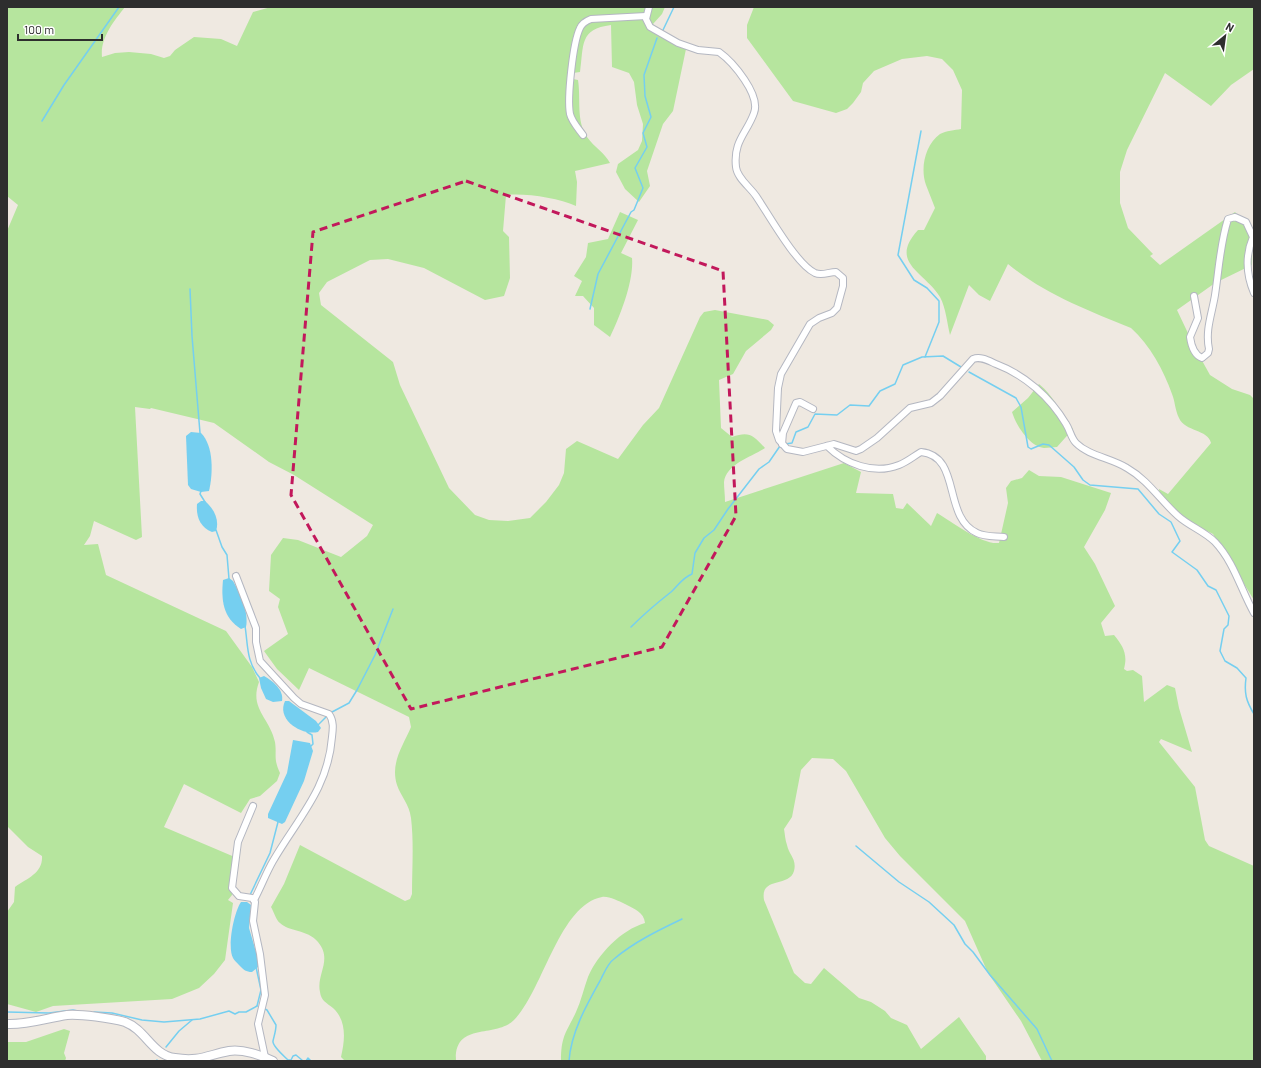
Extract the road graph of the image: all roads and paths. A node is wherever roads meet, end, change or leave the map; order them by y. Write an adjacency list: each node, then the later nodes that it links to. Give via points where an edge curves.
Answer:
1 (649, 7): 2 (street)
2 (646, 16): 3 (street, via 591,19 579,28 570,85 570,113); 7 (street, via 646,22 650,27 678,43 698,50 719,52 746,82 753,95 755,109 739,142 736,156 737,172 785,240 809,268 819,274 836,272 843,278 836,308 832,313 810,324 781,374 776,424 777,436)
3 (582, 135)
4 (1254, 293): 5 (street, via 1247,260 1253,236 1246,222 1234,217 1228,220 1225,229 1215,298 1208,323 1209,349 1202,358 1198,357 1190,337 1198,318)
5 (1194, 296)
6 (813, 409): 7 (street, via 800,402 796,403 783,433)
7 (782, 444): 8 (street, via 787,449 798,452)
8 (827, 446): 9 (street, via 847,462 870,467 893,467 921,452 933,456 945,467 961,520 978,534); 11 (street, via 839,444 856,451 860,449 877,438 910,408 931,402 940,396 977,357 1001,365 1029,381 1041,392 1066,424 1074,441 1081,447 1135,473 1151,486 1177,515 1214,540 1230,563)
9 (1004, 537)
10 (236, 576): 13 (street, via 256,628 260,661 294,698 301,704 329,714 333,724 330,754 320,787 273,861)
11 (1254, 614)
12 (253, 806): 13 (street, via 238,842 232,888 239,896)
13 (254, 900): 15 (street, via 253,921 265,995 258,1024)
14 (7, 1024): 15 (street, via 16,1025 69,1015 111,1019 136,1028 156,1051 169,1057 201,1060 238,1051)
15 (265, 1057): 16 (street)
16 (273, 1061)

